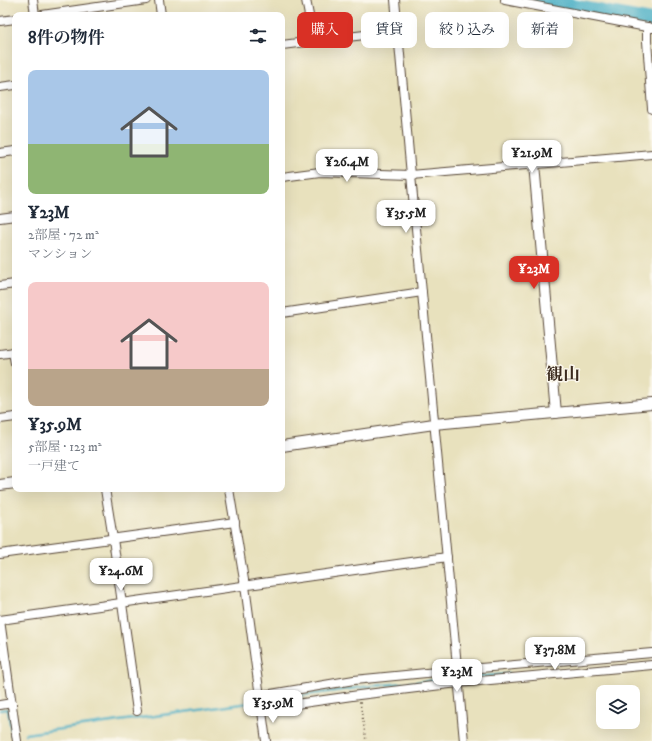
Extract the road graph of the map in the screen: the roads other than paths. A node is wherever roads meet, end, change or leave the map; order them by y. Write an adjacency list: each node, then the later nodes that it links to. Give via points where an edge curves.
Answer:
1 (33, 0): 7 (street)
2 (146, 0): 8 (street)
3 (159, 0): 9 (street)
4 (306, 0): 10 (street)
5 (395, 0): 11 (street)
6 (505, 0): 14 (street)
7 (35, 12)
8 (63, 12)
9 (161, 12)
10 (308, 12)
11 (396, 12)
12 (12, 19): 13 (street)
13 (0, 21)
14 (649, 27): 20 (street, via 647,42)
15 (297, 43): 16 (street)
16 (285, 45)
17 (400, 48): 25 (street)
18 (12, 86): 19 (street)
19 (0, 88)
20 (652, 109)
21 (12, 151): 22 (street)
22 (0, 153)
23 (652, 154): 24 (street)
24 (534, 164): 25 (street); 36 (street)
25 (411, 175): 26 (street, via 320,172); 31 (street)
26 (285, 177)
27 (12, 216): 28 (street)
28 (0, 218)
29 (12, 284): 30 (street)
30 (0, 286)
31 (422, 292): 32 (street); 39 (street)
32 (285, 313)
33 (12, 352): 34 (street)
34 (0, 354)
35 (652, 404): 36 (street)
36 (556, 413): 39 (street)
37 (12, 417): 38 (street)
38 (0, 419)
39 (434, 424): 40 (street); 48 (street)
40 (285, 446)
41 (12, 483): 42 (street)
42 (0, 485)
43 (105, 492): 46 (street)
44 (230, 492): 45 (street)
45 (235, 522): 46 (street); 49 (street)
46 (113, 539): 47 (street); 50 (street)
47 (0, 554)
48 (447, 557): 49 (street); 54 (street)
49 (245, 586): 50 (street); 56 (street)
50 (122, 602): 51 (street); 60 (street)
51 (0, 620): 57 (street)
52 (652, 653): 54 (street)
53 (652, 665): 55 (street)
54 (457, 670): 55 (street); 56 (street, via 354,680)
55 (458, 683): 59 (street); 63 (street)
56 (259, 696): 59 (street)
57 (12, 703): 58 (street); 61 (street)
58 (0, 705)
59 (261, 710): 62 (street)
60 (137, 711)
61 (18, 741)
62 (266, 741)
63 (464, 741)

